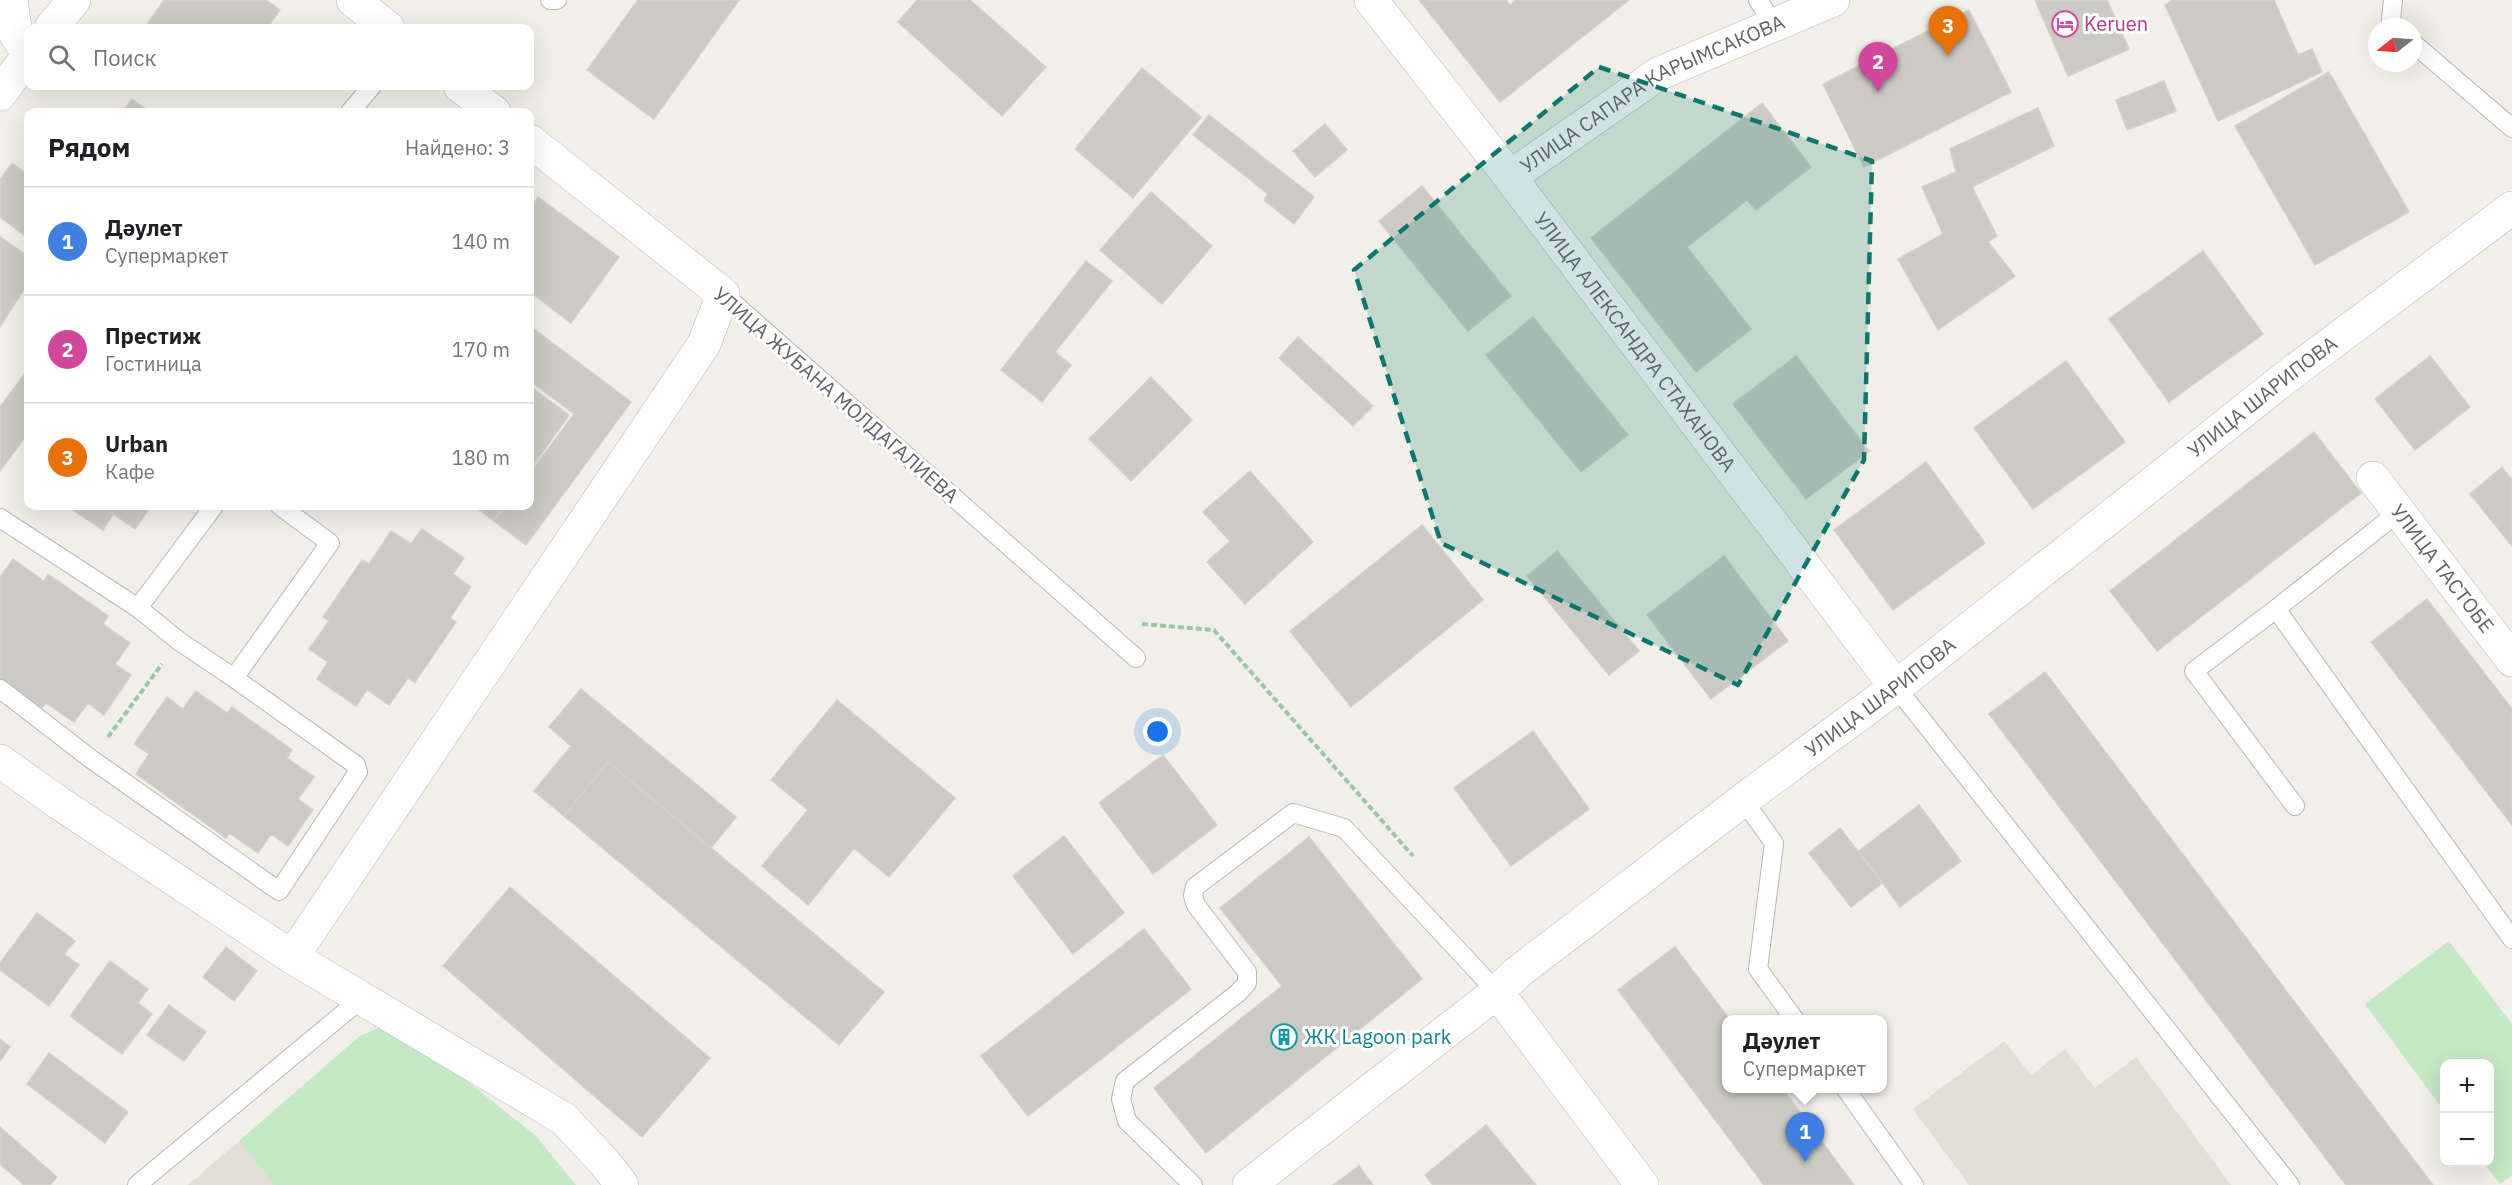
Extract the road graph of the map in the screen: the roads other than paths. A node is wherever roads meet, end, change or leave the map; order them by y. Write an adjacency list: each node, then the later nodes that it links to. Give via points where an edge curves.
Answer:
1 (11, 0): 13 (street, via 16,35)
2 (74, 0): 11 (street)
3 (353, 0): 12 (street)
4 (550, 0): 5 (lane)
5 (557, 0)
6 (1371, 0): 23 (street, УЛИЦА АЛЕКСАНДРА СТАХАНОВА)
7 (1833, 0): 9 (street, УЛИЦА САПАРА КАРЫМСАКОВА)
8 (2393, 0): 10 (lane)
9 (1766, 12): 23 (street, УЛИЦА САПАРА КАРЫМСАКОВА, via 1658,74)
10 (2391, 18)
11 (54, 24)
12 (383, 24)
13 (24, 48)
14 (2422, 51): 21 (lane)
15 (24, 61): 18 (street)
16 (369, 90): 19 (lane)
17 (465, 90): 20 (street)
18 (0, 94)
19 (353, 108)
20 (489, 108)
21 (2512, 128)
22 (534, 144): 25 (street, УЛИЦА ЖУБАНА МОЛДАГАЛИЕВА)
23 (1510, 177): 36 (street, УЛИЦА АЛЕКСАНДРА СТАХАНОВА)
24 (2512, 208): 36 (street, УЛИЦА ШАРИПОВА, via 2294,371)
25 (723, 294): 33 (lane, УЛИЦА ЖУБАНА МОЛДАГАЛИЕВА); 42 (street, via 704,344)
26 (2373, 478): 29 (street, УЛИЦА ТАСТОБЕ)
27 (211, 510): 31 (lane)
28 (285, 510): 35 (lane, via 330,543)
29 (2400, 511): 32 (lane); 34 (street, УЛИЦА ТАСТОБЕ)
30 (0, 518): 31 (lane)
31 (138, 608): 35 (lane)
32 (2276, 609): 40 (lane, via 2194,671); 41 (lane)
33 (1136, 658)
34 (2512, 660)
35 (234, 678): 37 (lane, via 356,765 358,772 279,891)
36 (1896, 687): 39 (street, УЛИЦА ШАРИПОВА); 53 (lane)
37 (0, 689)
38 (0, 761): 42 (street)
39 (1743, 800): 43 (street, УЛИЦА ШАРИПОВА); 45 (lane, via 1774,843 1758,969)
40 (2295, 806)
41 (2512, 939)
42 (292, 957): 44 (street)
43 (1497, 992): 49 (lane, via 1344,828 1293,813 1195,886 1196,905 1247,972 1247,983 1125,1081 1121,1099 1127,1121); 50 (street, УЛИЦА ШАРИПОВА); 51 (street)
44 (361, 999): 47 (lane); 48 (street, via 564,1119)
45 (1791, 1015)
46 (1848, 1093): 52 (lane)
47 (137, 1185)
48 (622, 1185)
49 (1193, 1185)
50 (1249, 1185)
51 (1642, 1185)
52 (1914, 1185)
53 (2290, 1185)

